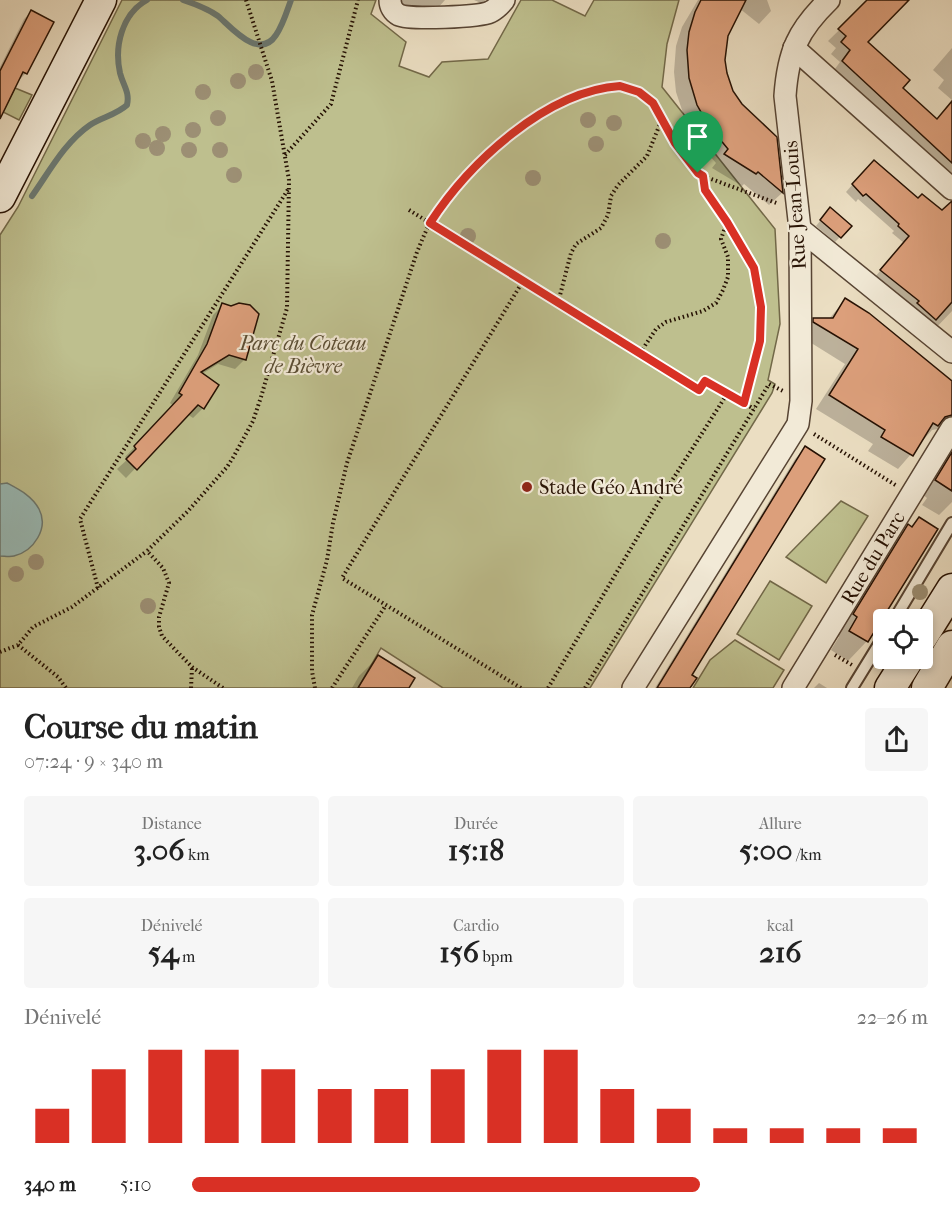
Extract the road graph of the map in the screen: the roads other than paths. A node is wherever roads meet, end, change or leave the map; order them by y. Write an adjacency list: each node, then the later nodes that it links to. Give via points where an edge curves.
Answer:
1 (90, 0): 6 (street)
2 (101, 0): 6 (main road)
3 (504, 0): 5 (street, via 482,15 408,18 397,14)
4 (830, 0): 7 (street, Rue Jean-Louis, via 810,18)
5 (390, 4)
6 (86, 31): 9 (main road)
7 (794, 48): 8 (street); 10 (street, Rue Jean-Louis, via 785,96)
8 (952, 189)
9 (1, 193)
10 (799, 220): 11 (street); 20 (street, Rue Jean-Louis, via 798,424)
11 (952, 352)
12 (952, 428): 21 (street, Rue du Parc)
13 (952, 523): 15 (lane)
14 (952, 589): 16 (main road)
15 (901, 609)
16 (933, 619)
17 (952, 646): 24 (main road)
18 (873, 654): 22 (lane)
19 (902, 669): 23 (main road)
20 (633, 688)
21 (793, 688)
22 (852, 688)
23 (890, 688)
24 (927, 688)

